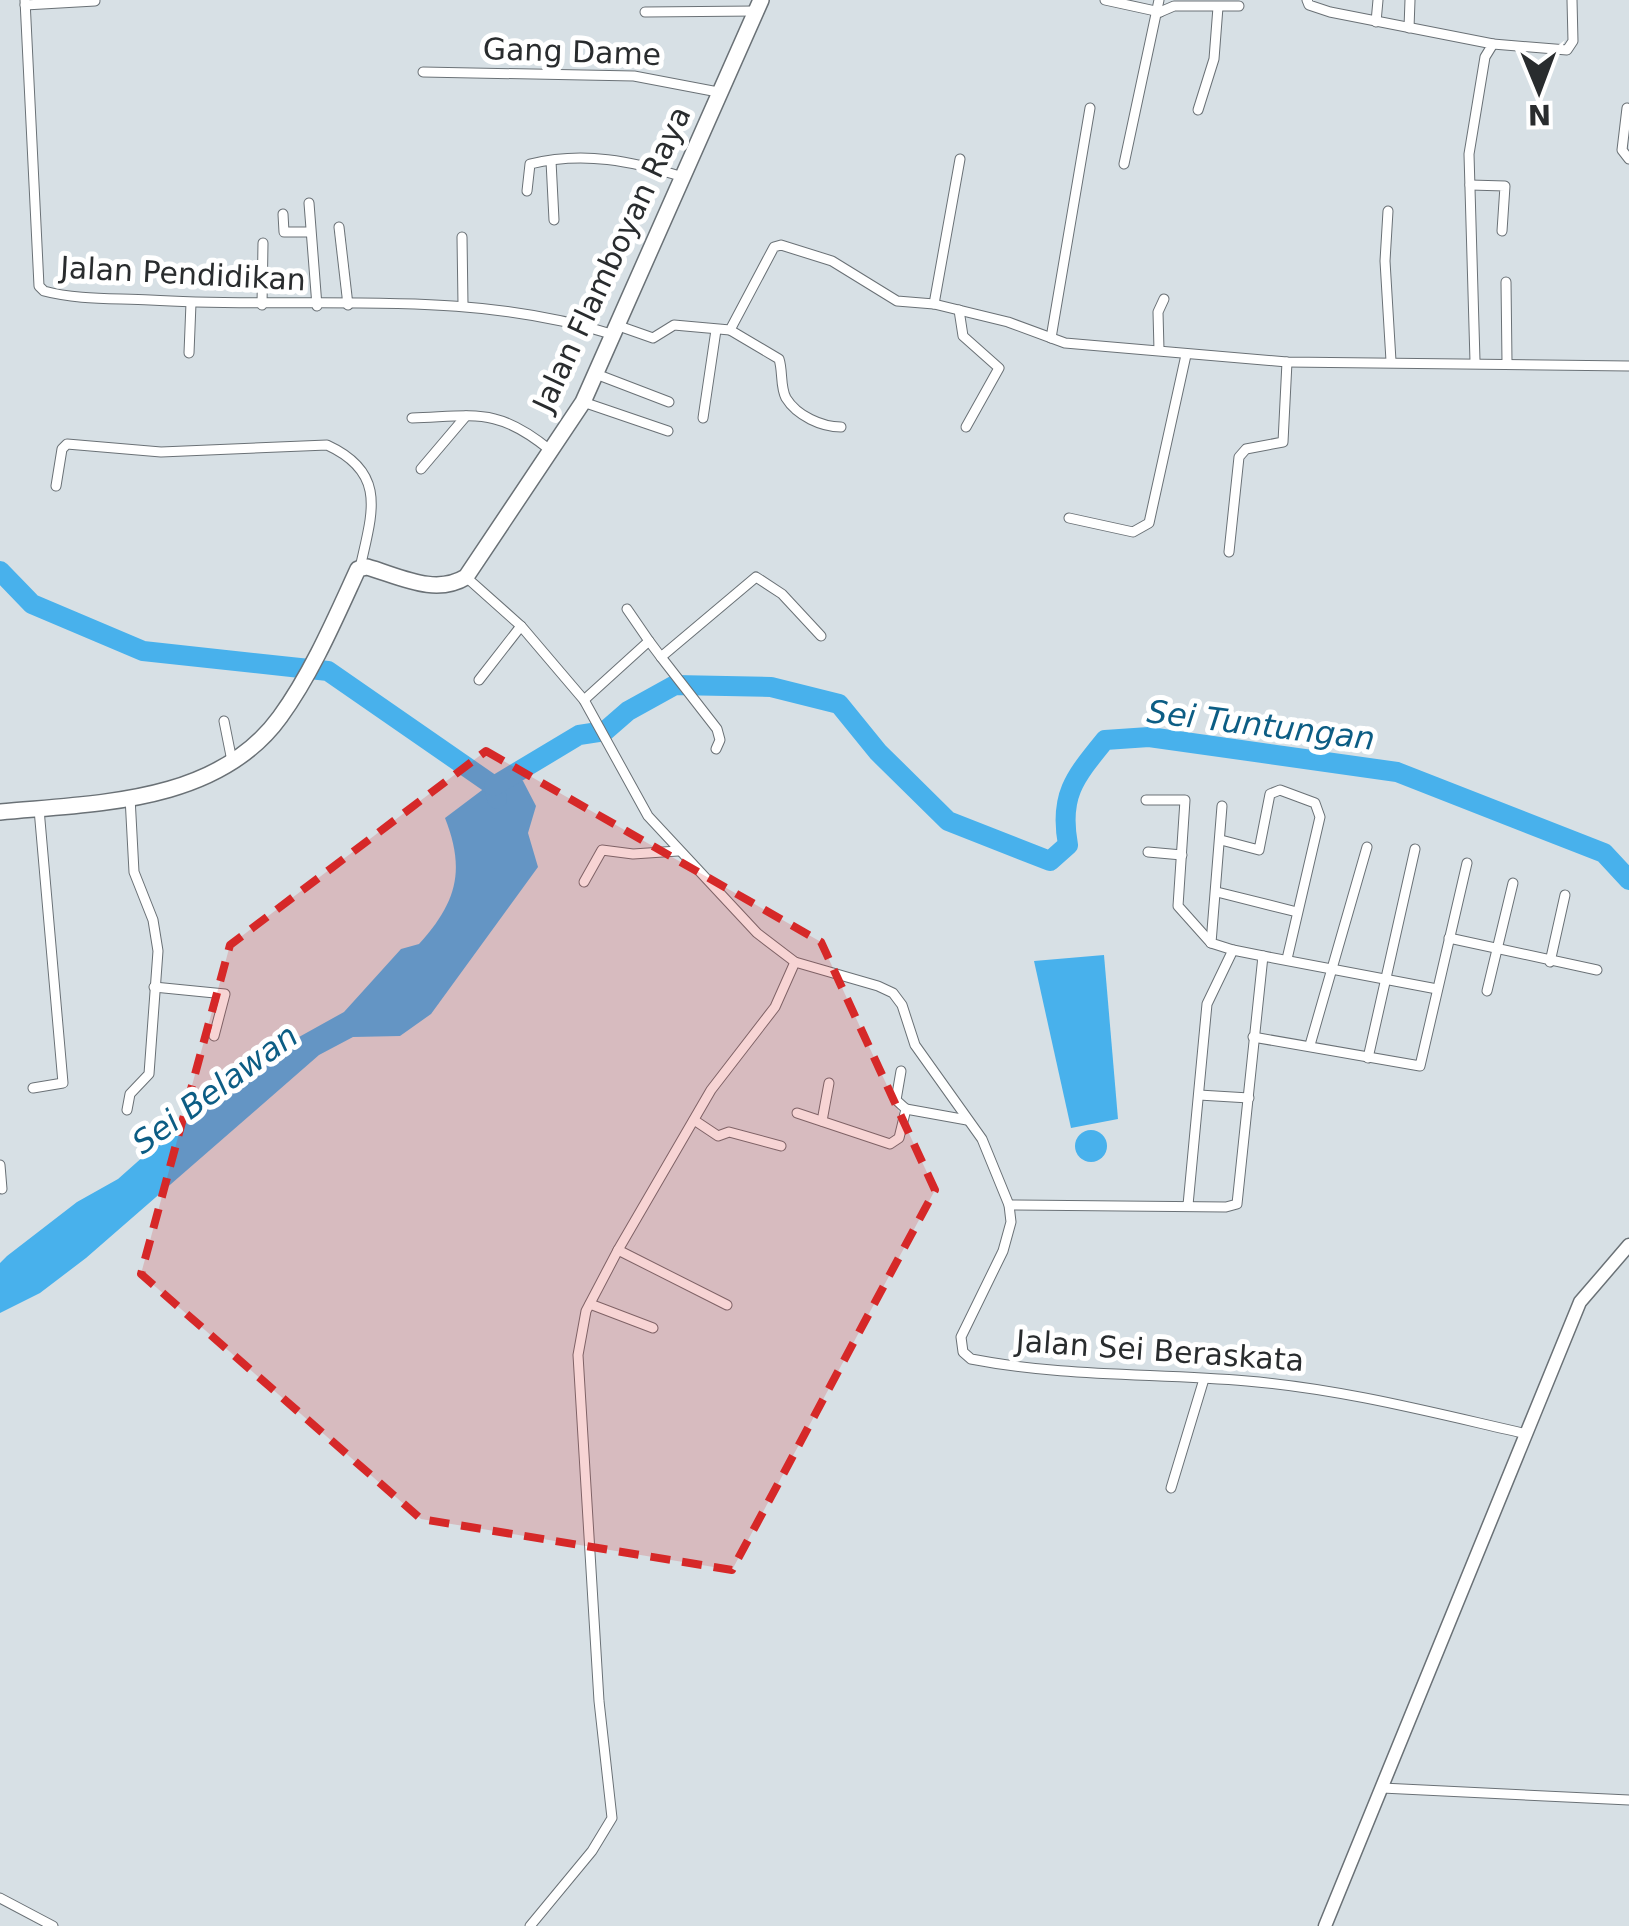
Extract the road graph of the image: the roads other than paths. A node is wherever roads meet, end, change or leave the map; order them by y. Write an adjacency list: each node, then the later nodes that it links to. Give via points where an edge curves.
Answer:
1 (1159, 0): 14 (street)
2 (1307, 0): 15 (street)
3 (1331, 0): 15 (street)
4 (1378, 0): 16 (street)
5 (1410, 0): 17 (street)
6 (1572, 0): 18 (street, via 1573,41 1567,50)
7 (95, 1): 9 (street)
8 (1110, 1): 14 (street)
9 (25, 2): 42 (street, Jalan Pendidikan, via 38,286 54,294)
10 (759, 6): 13 (street); 20 (main road, Jalan Flamboyan Raya)
11 (1239, 6): 12 (street)
12 (1218, 7): 14 (street); 23 (street, via 1214,59)
13 (645, 12)
14 (1160, 12): 27 (street)
15 (1330, 12): 16 (street)
16 (1376, 22): 17 (street)
17 (1410, 28): 18 (street)
18 (1493, 44): 29 (street, via 1485,57)
19 (423, 72): 20 (street, Gang Dame, via 634,76)
20 (718, 92): 28 (main road, Jalan Flamboyan Raya)
21 (1090, 108): 52 (street)
22 (1627, 108): 25 (street, via 1622,150)
23 (1198, 110)
24 (960, 159): 45 (street)
25 (1629, 159)
26 (551, 161): 28 (street, via 621,158); 30 (street, via 530,164); 34 (street)
27 (1124, 164)
28 (683, 177): 49 (main road, Jalan Flamboyan Raya)
29 (1470, 185): 37 (street, via 1505,186); 57 (street)
30 (527, 191)
31 (310, 204): 36 (street)
32 (1388, 210): 56 (street)
33 (283, 214): 36 (street, via 284,232)
34 (554, 220)
35 (339, 226): 46 (street)
36 (309, 232): 47 (street)
37 (1502, 232)
38 (462, 238): 44 (street)
39 (263, 244): 43 (street)
40 (1506, 282): 59 (street)
41 (1164, 299): 53 (street)
42 (191, 303): 43 (street, Jalan Pendidikan); 54 (street)
43 (262, 304): 47 (street, Jalan Pendidikan)
44 (462, 304): 46 (street, Jalan Pendidikan); 49 (street, Jalan Pendidikan)
45 (934, 304): 48 (street); 51 (street, via 896,300 832,262 781,244)
46 (348, 305): 47 (street, Jalan Pendidikan)
47 (317, 306)
48 (959, 310): 52 (street); 68 (street, via 963,336 999,368)
49 (613, 329): 50 (street, Jalan Pendidikan, via 653,338 674,325); 61 (main road, Jalan Flamboyan Raya)
50 (716, 330): 51 (street); 66 (street)
51 (730, 330): 67 (street, via 779,359 787,400 815,422)
52 (1052, 338): 53 (street)
53 (1158, 350): 55 (street)
54 (189, 353)
55 (1186, 355): 58 (street); 73 (street, via 1149,523 1132,532)
56 (1391, 360): 57 (street); 58 (street)
57 (1475, 361): 59 (street)
58 (1287, 362): 74 (street, via 1284,442 1246,449 1239,457)
59 (1506, 362): 60 (street)
60 (1629, 366)
61 (596, 374): 62 (main road, Jalan Flamboyan Raya); 63 (street)
62 (583, 402): 69 (street); 70 (main road, Jalan Flamboyan Raya)
63 (670, 402)
64 (466, 416): 65 (street); 70 (street, via 512,421); 71 (street)
65 (412, 418)
66 (703, 418)
67 (841, 427)
68 (966, 427)
69 (668, 430)
70 (550, 450): 76 (main road, Jalan Flamboyan Raya)
71 (421, 469)
72 (56, 486): 75 (street, via 67,444 161,452 327,445 366,475 372,515)
73 (1069, 518)
74 (1229, 552)
75 (360, 568): 76 (main road, via 427,585 450,585); 86 (main road, via 279,718)
76 (466, 576): 78 (street, Jalan Sei Beraskata)
77 (628, 609): 80 (street)
78 (520, 626): 82 (street); 83 (street, Jalan Sei Beraskata)
79 (822, 636): 81 (street, via 756,577)
80 (650, 641): 81 (street); 83 (street)
81 (661, 657): 85 (street, via 720,734)
82 (479, 680)
83 (584, 700): 95 (street, Jalan Sei Beraskata, via 648,816)
84 (224, 722): 86 (street)
85 (716, 749)
86 (232, 760): 87 (main road, via 176,788)
87 (130, 797): 90 (main road); 115 (street, via 134,872 157,938)
88 (1146, 800): 97 (street, via 1184,798)
89 (1222, 806): 92 (street)
90 (39, 809): 91 (main road); 124 (street, via 63,1083)
91 (0, 812)
92 (1222, 840): 101 (street); 103 (street, via 1259,850 1270,794 1280,790 1314,803 1320,817)
93 (1366, 847): 112 (street)
94 (1415, 849): 114 (street)
95 (678, 852): 99 (street, via 602,850); 110 (street, Jalan Sei Beraskata)
96 (1148, 852): 97 (street)
97 (1182, 854): 105 (street, via 1180,912)
98 (1467, 862): 104 (street)
99 (584, 882)
100 (1513, 883): 107 (street)
101 (1217, 892): 103 (street); 105 (street)
102 (1565, 895): 111 (street)
103 (1297, 912): 109 (street)
104 (1449, 938): 107 (street); 116 (street)
105 (1211, 943): 106 (street)
106 (1233, 950): 108 (street); 125 (street, via 1206,1004)
107 (1496, 951): 111 (street); 117 (street)
108 (1263, 956): 109 (street); 119 (street)
109 (1286, 959): 112 (street)
110 (795, 962): 130 (street, via 775,1007); 131 (street, Jalan Sei Beraskata, via 893,993 915,1045)
111 (1550, 962): 113 (street)
112 (1334, 970): 114 (street); 120 (street)
113 (1597, 970)
114 (1385, 978): 116 (street); 121 (street)
115 (154, 987): 118 (street, via 225,994); 127 (street, via 149,1074 130,1094)
116 (1437, 989): 121 (street, via 1420,1066)
117 (1487, 991)
118 (214, 1036)
119 (1253, 1037): 120 (street); 126 (street)
120 (1310, 1045): 121 (street)
121 (1368, 1058)
122 (902, 1072): 128 (street, via 896,1100)
123 (830, 1083): 132 (street)
124 (33, 1088)
125 (1199, 1095): 126 (street); 137 (street)
126 (1248, 1098): 137 (street, via 1237,1204)
127 (127, 1110)
128 (906, 1110): 131 (street); 132 (street, via 890,1144)
129 (797, 1113): 132 (street)
130 (694, 1120): 133 (street, via 718,1136 729,1132); 139 (street)
131 (967, 1120): 136 (street, Jalan Sei Beraskata)
132 (822, 1122)
133 (781, 1146)
134 (0, 1166): 135 (street)
135 (2, 1189)
136 (1008, 1200): 137 (street); 143 (street, Jalan Sei Beraskata, via 1011,1222 1003,1251 961,1337 963,1352 971,1359 1087,1375)
137 (1188, 1204)
138 (1629, 1245): 144 (main road, via 1585,1293)
139 (618, 1250): 140 (street); 141 (street)
140 (590, 1304): 142 (street); 150 (street, via 578,1356 612,1818)
141 (727, 1305)
142 (653, 1328)
143 (1204, 1379): 144 (street, Jalan Sei Beraskata, via 1343,1392); 145 (street)
144 (1527, 1434): 146 (main road)
145 (1171, 1488)
146 (1382, 1788): 147 (street); 151 (main road)
147 (1629, 1800)
148 (0, 1898): 149 (street)
149 (53, 1926)
150 (530, 1926)
151 (1325, 1926)

